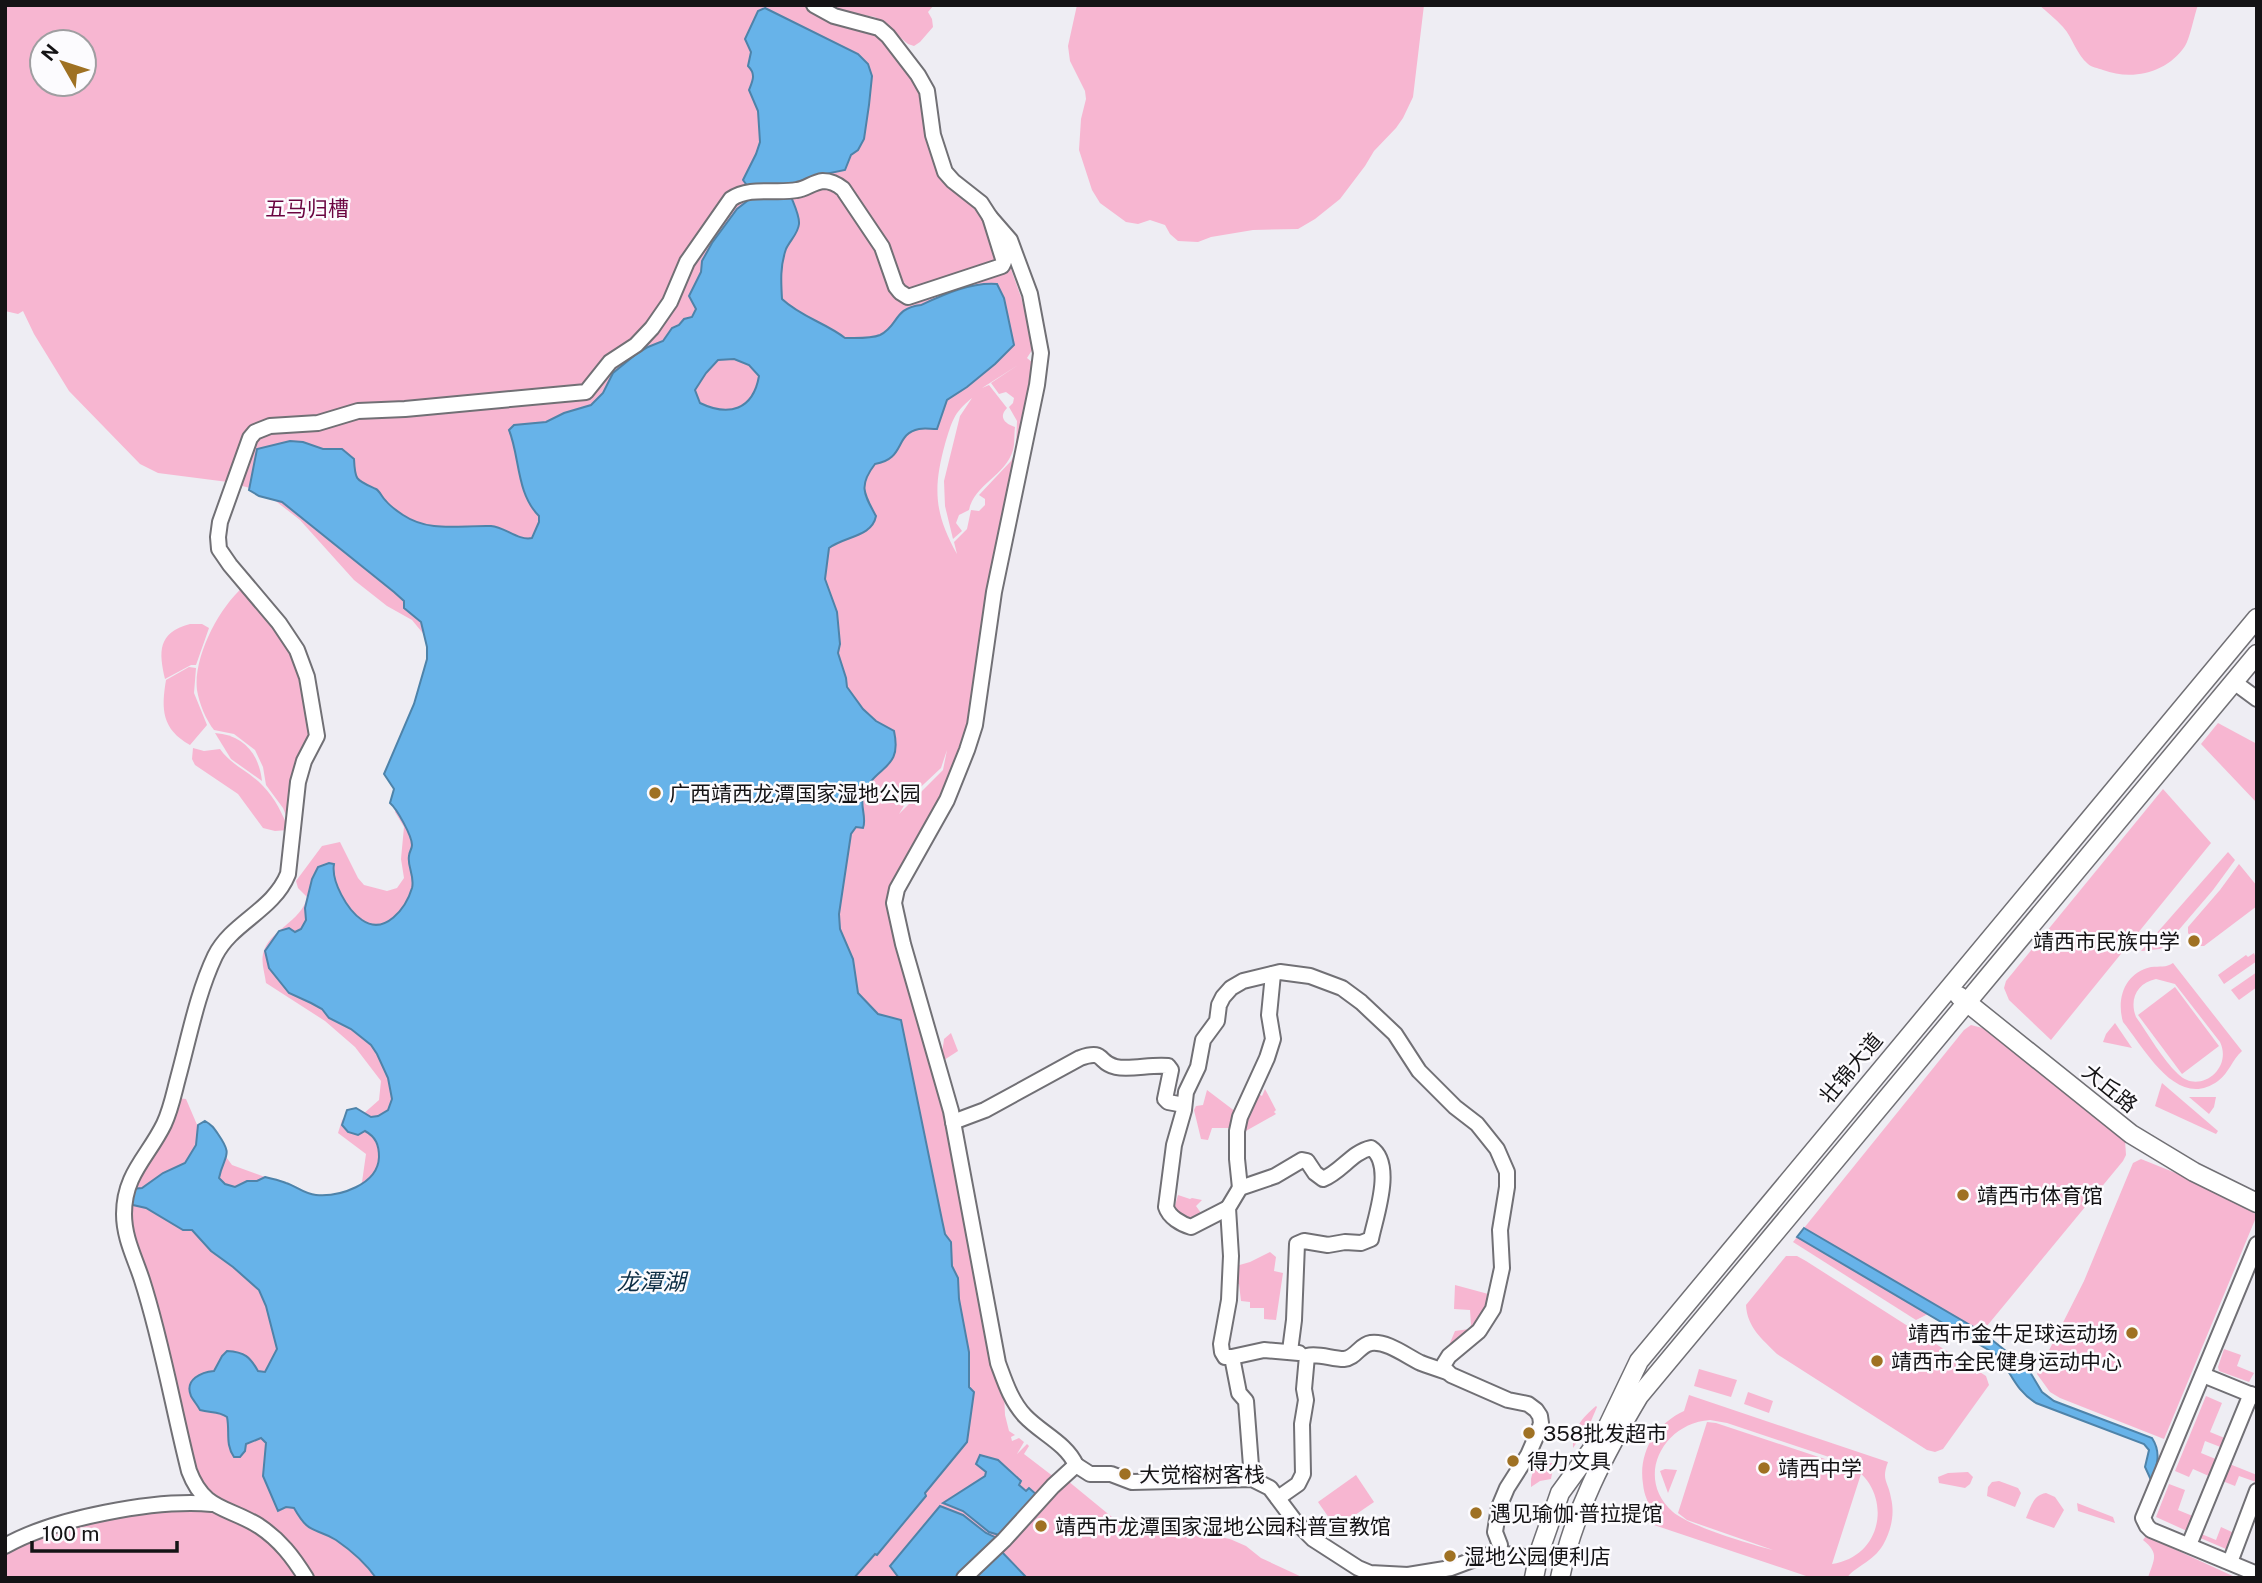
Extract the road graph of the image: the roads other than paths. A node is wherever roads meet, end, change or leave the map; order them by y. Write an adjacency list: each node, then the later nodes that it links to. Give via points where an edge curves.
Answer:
1 (814, 5): 2 (street, via 834,16 879,28 888,36 927,91 933,135 945,172 981,202)
2 (990, 217): 11 (street, via 1010,240 1030,294 1041,353 1037,385 994,592 975,725 947,800 897,889 894,903); 28 (street, via 1002,266 908,298 896,287 882,247 836,183 820,181 793,191 737,195 687,262 666,309 648,334 610,362 586,393 358,411 317,423 270,426 250,438 220,522 219,549 297,650 307,677 317,736 298,782 285,880 272,899 234,930 215,956 166,1120 130,1179 124,1205 127,1240 142,1280 189,1471)
3 (2257, 618): 8 (main road, 壮锦大道)
4 (2257, 654): 5 (main road)
5 (2234, 682): 6 (street); 9 (main road)
6 (2257, 699)
7 (1273, 974): 10 (street, via 1242,981 1223,997 1216,1024 1202,1044); 12 (street, via 1269,1015 1273,1039 1237,1131); 21 (street, via 1310,976 1354,996 1398,1038 1425,1077 1477,1124 1502,1158 1507,1187 1496,1299 1484,1324 1446,1359)
8 (1953, 982): 9 (main road, 大丘路); 34 (main road, 壮锦大道, via 1639,1361 1606,1430 1560,1493)
9 (1971, 996): 13 (main road, 大丘路, via 2147,1134); 14 (main road, 大丘路, via 2131,1134); 38 (main road, via 1639,1396 1589,1490)
10 (1184, 1105): 11 (street, via 1165,1099 1168,1066 1118,1067 1093,1054); 15 (street, via 1167,1209 1191,1227)
11 (953, 1122): 24 (street, via 998,1363 1018,1408 1069,1453)
12 (1240, 1188): 15 (street); 18 (street, via 1302,1160 1323,1179 1365,1149 1374,1149 1378,1156 1382,1190 1371,1239 1328,1245 1300,1242 1296,1246)
13 (2257, 1192)
14 (2257, 1203)
15 (1228, 1208): 20 (street, via 1229,1300 1221,1344 1223,1355)
16 (2257, 1244): 22 (street)
17 (2257, 1256): 22 (street)
18 (1290, 1351): 19 (street); 20 (street, via 1264,1350)
19 (1307, 1356): 21 (street, via 1346,1359 1363,1345 1375,1343); 27 (street, via 1303,1474 1298,1484)
20 (1232, 1357): 25 (street, via 1239,1393 1247,1405)
21 (1447, 1372): 31 (street, via 1508,1400 1528,1404 1540,1416 1528,1455 1499,1507 1495,1532)
22 (2207, 1373): 23 (street); 29 (street, via 2150,1516 2155,1524); 35 (street, via 2144,1512 2144,1522 2151,1530)
23 (2255, 1390): 29 (street)
24 (1076, 1465): 25 (street, via 1090,1474 1111,1474 1132,1482); 37 (street)
25 (1252, 1479): 27 (street)
26 (2257, 1491): 32 (street)
27 (1278, 1498): 31 (street, via 1313,1539 1370,1573 1400,1576 1451,1568)
28 (212, 1504): 30 (street, via 117,1511 53,1525); 36 (street, via 270,1534)
29 (2191, 1540): 32 (street)
30 (5, 1546)
31 (1499, 1553): 34 (street, via 1524,1557)
32 (2232, 1557): 33 (street)
33 (2257, 1565)
34 (1535, 1570)
35 (2257, 1574)
36 (306, 1578)
37 (964, 1578)
38 (1560, 1578)

